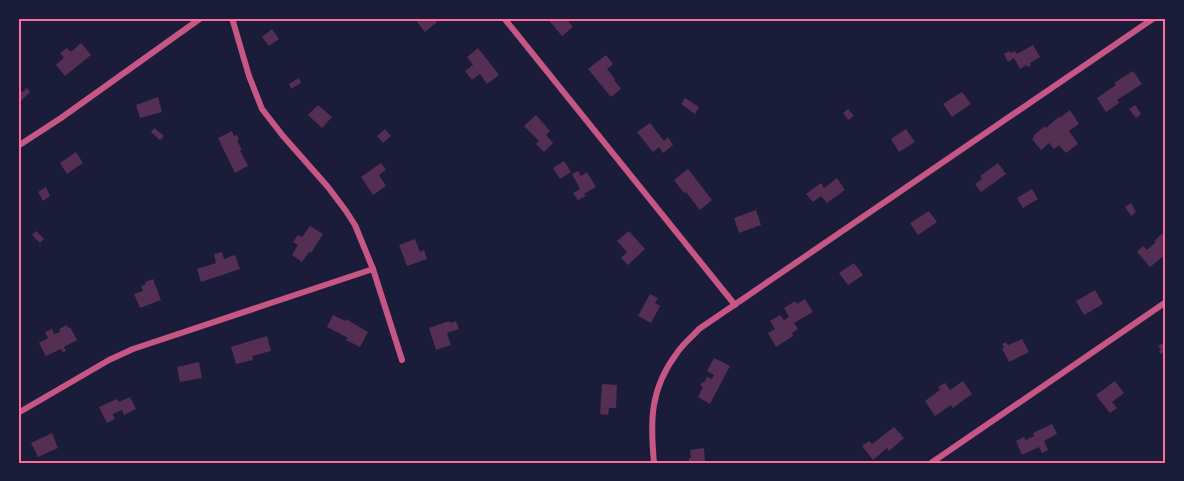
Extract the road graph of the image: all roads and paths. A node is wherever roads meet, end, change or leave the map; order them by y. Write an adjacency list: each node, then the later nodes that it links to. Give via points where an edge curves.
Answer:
1 (201, 18): 5 (street)
2 (232, 18): 6 (street, via 262,109 346,211)
3 (504, 18): 8 (street)
4 (1154, 18): 8 (street)
5 (18, 146)
6 (373, 269): 9 (street); 10 (street, via 133,349)
7 (1166, 302): 12 (street)
8 (735, 305): 11 (street, via 699,329 677,352 661,379 652,408)
9 (402, 360)
10 (18, 413)
11 (654, 463)
12 (931, 463)

